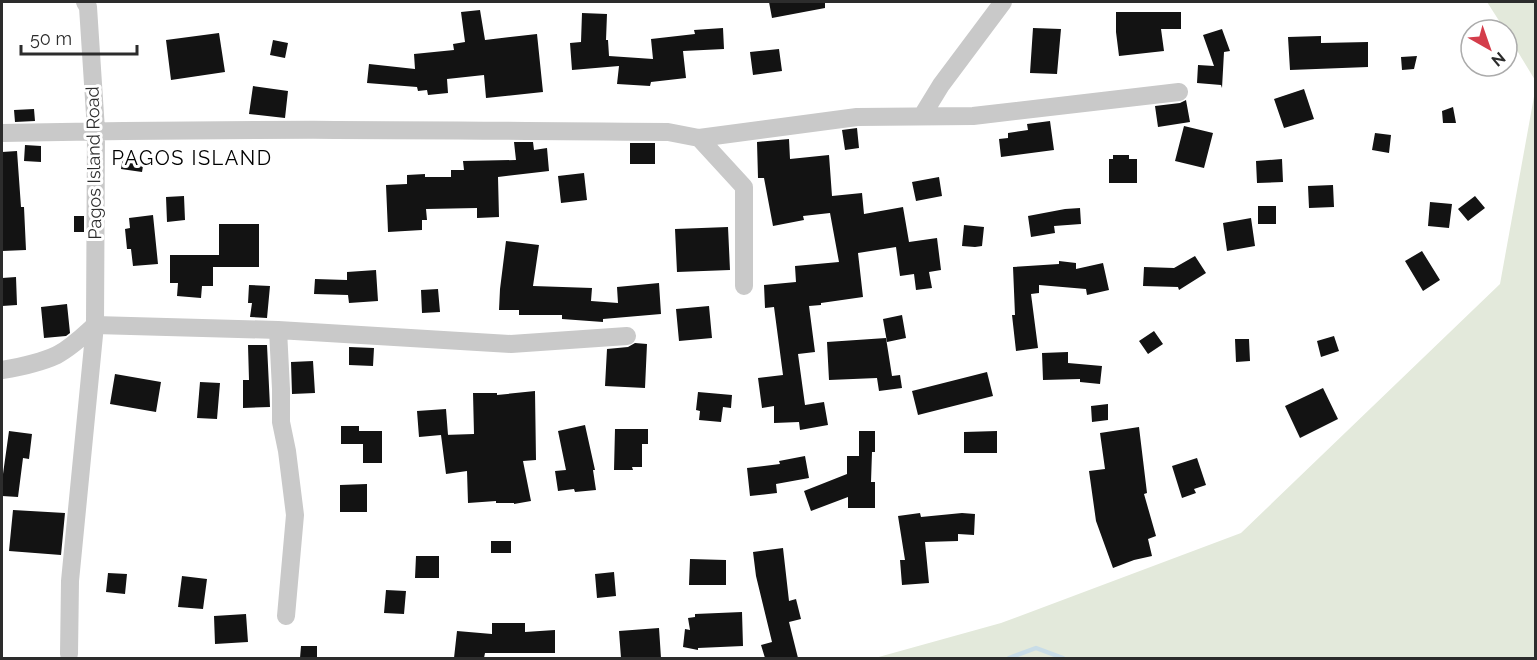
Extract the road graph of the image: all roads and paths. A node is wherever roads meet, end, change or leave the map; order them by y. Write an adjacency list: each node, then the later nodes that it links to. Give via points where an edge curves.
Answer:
1 (85, 2): 5 (street, Pagos Island Road)
2 (1003, 2): 4 (street)
3 (1179, 92): 4 (street, via 973,116)
4 (922, 116): 7 (street, via 857,117)
5 (96, 130): 6 (street); 7 (street, via 668,132); 9 (street, Pagos Island Road)
6 (2, 132)
7 (699, 138): 8 (street, via 744,187)
8 (744, 286)
9 (95, 325): 10 (street); 12 (street, via 57,354); 14 (street, Pagos Island Road, via 70,581)
10 (278, 330): 11 (street, via 511,344); 13 (street, via 281,422 295,515)
11 (627, 336)
12 (2, 370)
13 (286, 616)
14 (69, 654)

